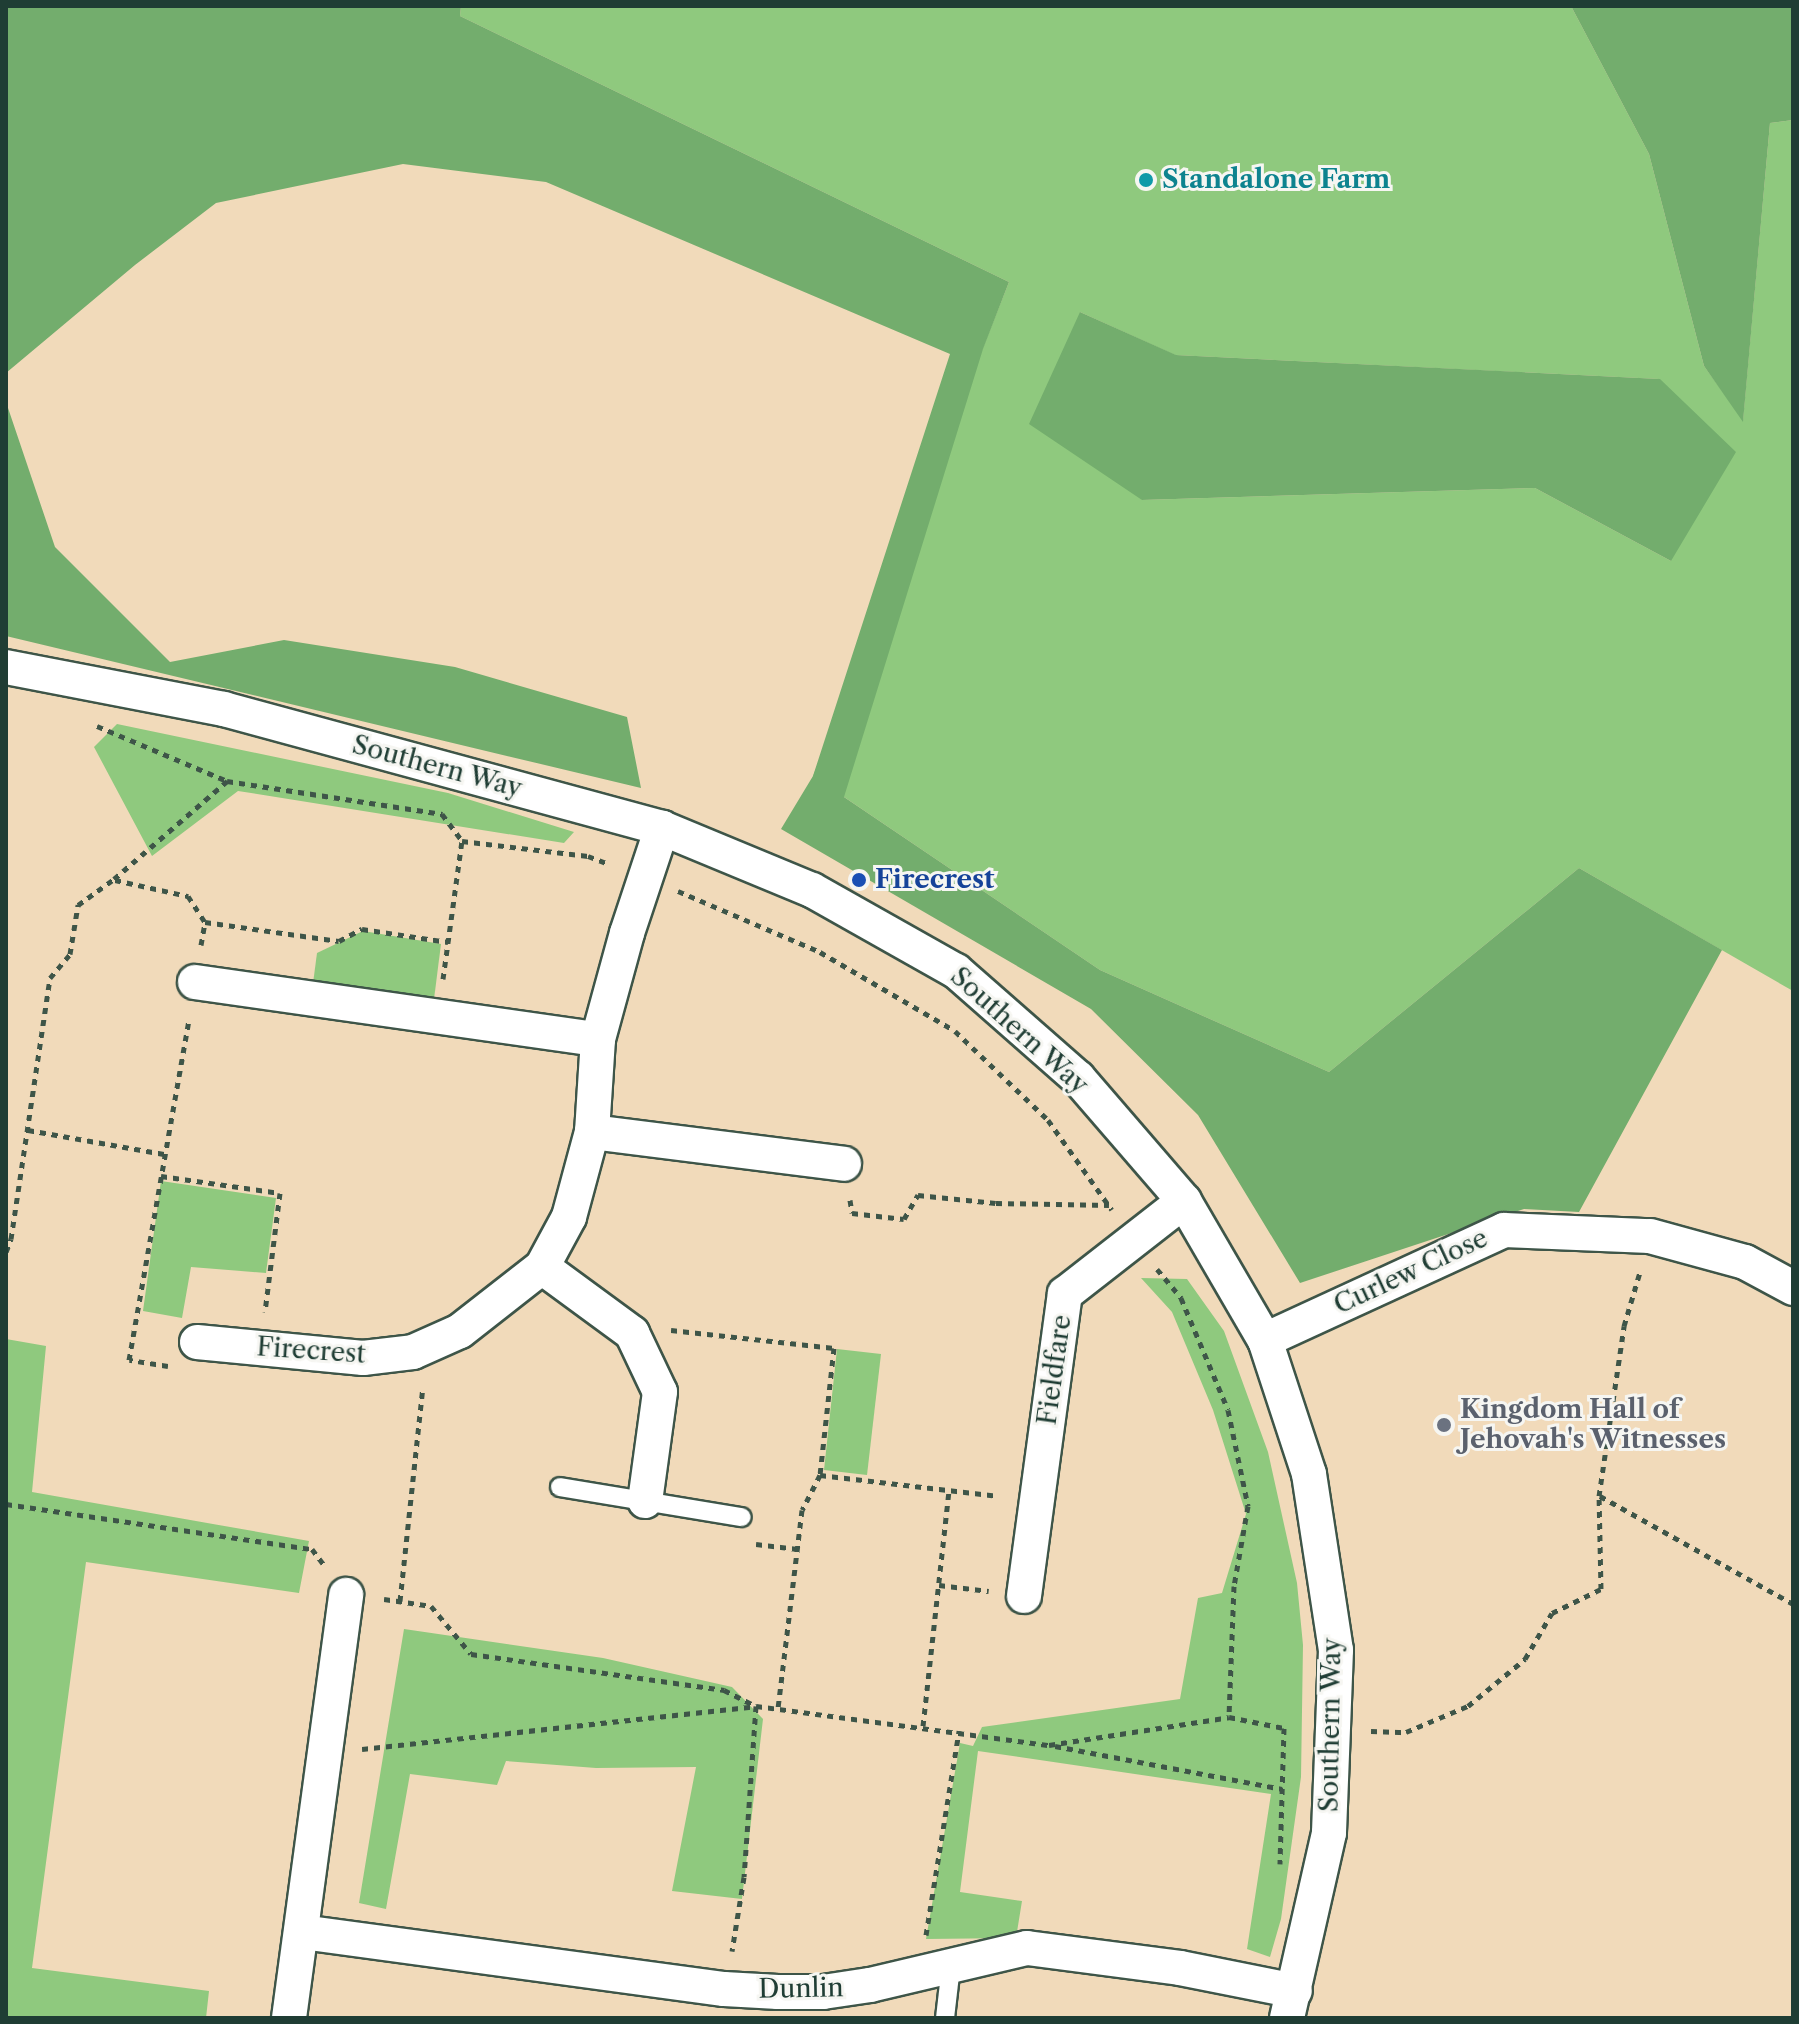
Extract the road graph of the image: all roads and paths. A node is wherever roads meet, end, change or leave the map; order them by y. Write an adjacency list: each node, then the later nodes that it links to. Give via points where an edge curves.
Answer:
1 (6, 667): 4 (street, Southern Way, via 224,709)
2 (91, 724): 3 (path)
3 (227, 781): 5 (path, via 442,814); 7 (path)
4 (662, 828): 6 (street, Firecrest); 18 (street, Southern Way, via 812,890 956,971 1078,1078)
5 (462, 841): 6 (path, via 588,856); 9 (path)
6 (646, 878): 12 (street, Firecrest); 19 (path, via 820,952 955,1031 1048,1120)
7 (114, 879): 8 (path, via 188,896); 13 (path, via 78,905 70,954 50,978)
8 (205, 922): 9 (path, via 339,941 362,929); 10 (path)
9 (448, 942): 11 (path)
10 (195, 982): 11 (street); 15 (path)
11 (438, 1015): 12 (street)
12 (598, 1039): 14 (street, Firecrest)
13 (28, 1130): 15 (path); 22 (path)
14 (592, 1132): 16 (street); 23 (street, Firecrest, via 569,1217)
15 (165, 1154): 17 (path)
16 (844, 1164): 19 (path, via 852,1213 904,1219 918,1195)
17 (161, 1176): 27 (path, via 129,1360 172,1366); 28 (path, via 280,1193)
18 (1184, 1201): 21 (street, Fieldfare); 26 (street, Southern Way)
19 (1109, 1205): 21 (path)
20 (1650, 1236): 24 (street, Curlew Close, via 1745,1262); 26 (street, Curlew Close, via 1504,1230); 33 (path, via 1624,1326)
21 (1133, 1241): 34 (street, Fieldfare, via 1065,1294); 45 (path, via 1181,1298 1228,1410 1248,1506 1234,1586)
22 (6, 1252)
23 (542, 1267): 25 (street); 29 (street, Firecrest, via 460,1331)
24 (1793, 1288)
25 (632, 1333): 30 (path, via 644,1327 834,1348); 35 (street, via 660,1392)
26 (1265, 1340): 56 (street, Southern Way, via 1309,1474 1336,1650 1329,1833)
27 (197, 1342): 28 (street, Firecrest)
28 (261, 1348): 29 (street, Firecrest, via 363,1358)
29 (413, 1352): 41 (path, via 423,1385)
30 (820, 1475): 32 (path); 44 (path, via 802,1510)
31 (560, 1487): 35 (lane)
32 (949, 1491): 34 (path); 38 (path)
33 (1599, 1496): 42 (path); 48 (path, via 1601,1589 1552,1613 1525,1659 1468,1706 1406,1732)
34 (1036, 1500): 40 (street, Fieldfare)
35 (645, 1501): 37 (lane)
36 (6, 1504): 39 (path, via 312,1549)
37 (742, 1517)
38 (939, 1585): 40 (path); 46 (path)
39 (346, 1595): 41 (path); 50 (street)
40 (1024, 1596)
41 (400, 1601): 43 (path, via 431,1606 471,1654 724,1690)
42 (1793, 1604)
43 (756, 1706): 44 (path); 50 (path); 55 (path, via 744,1877)
44 (778, 1709): 46 (path)
45 (1229, 1717): 49 (path); 51 (path, via 1284,1728)
46 (923, 1726): 47 (path)
47 (959, 1731): 49 (path); 54 (path)
48 (1367, 1731)
49 (1049, 1745): 51 (path)
50 (325, 1753): 53 (street)
51 (1282, 1789): 52 (path)
52 (1280, 1874)
53 (302, 1932): 55 (street, Dunlin); 57 (street)
54 (936, 1969): 55 (street, Dunlin, via 823,1992); 56 (street, Dunlin, via 1027,1948 1180,1968); 58 (lane)
55 (724, 1989)
56 (1291, 2004)
57 (289, 2018)
58 (945, 2018)

